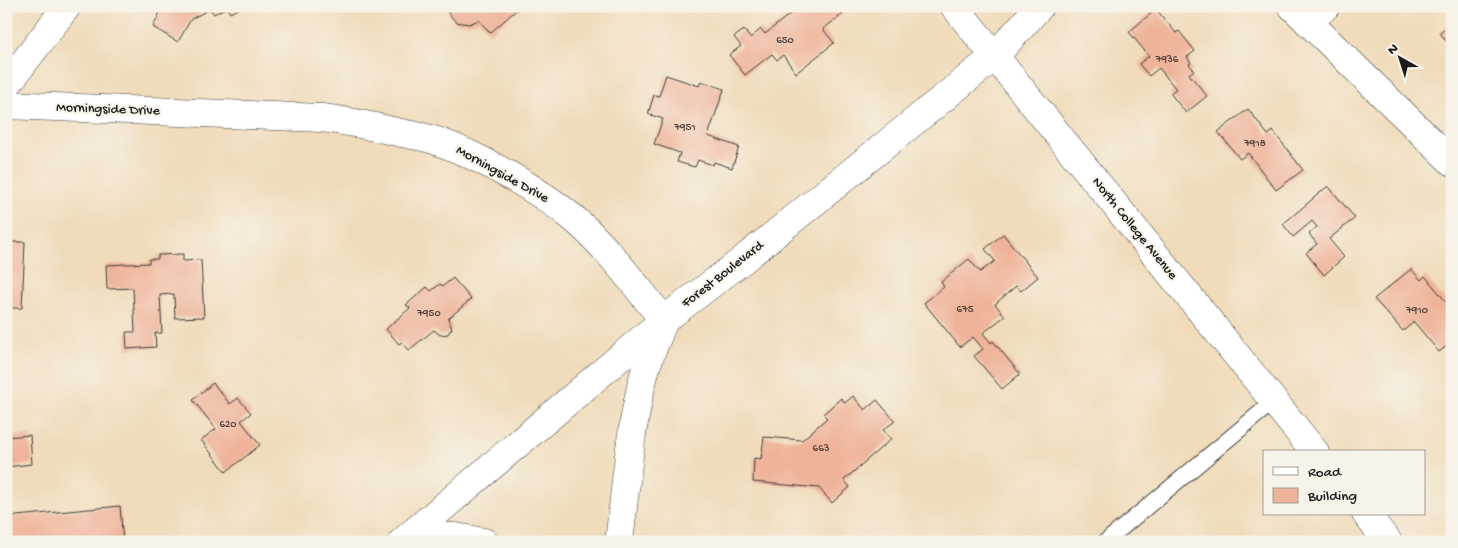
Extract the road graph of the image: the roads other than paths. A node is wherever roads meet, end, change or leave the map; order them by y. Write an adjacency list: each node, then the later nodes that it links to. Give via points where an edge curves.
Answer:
1 (68, 6): 6 (street)
2 (954, 6): 5 (street, North College Avenue)
3 (1040, 6): 5 (street, Forest Boulevard)
4 (1309, 11): 8 (street)
5 (994, 57): 9 (street, Forest Boulevard); 10 (street, North College Avenue)
6 (6, 86)
7 (6, 105): 9 (street, Morningside Drive, via 322,118 358,122 433,140 510,176 573,218 609,254)
8 (1452, 162)
9 (664, 320): 13 (street, Forest Boulevard); 15 (street, via 645,370 634,426)
10 (1274, 401): 11 (street, North College Avenue); 16 (lane)
11 (1313, 450)
12 (1368, 516): 17 (street)
13 (406, 539): 14 (street, via 456,537)
14 (484, 542)
15 (620, 542)
16 (1105, 542)
17 (1388, 542)

